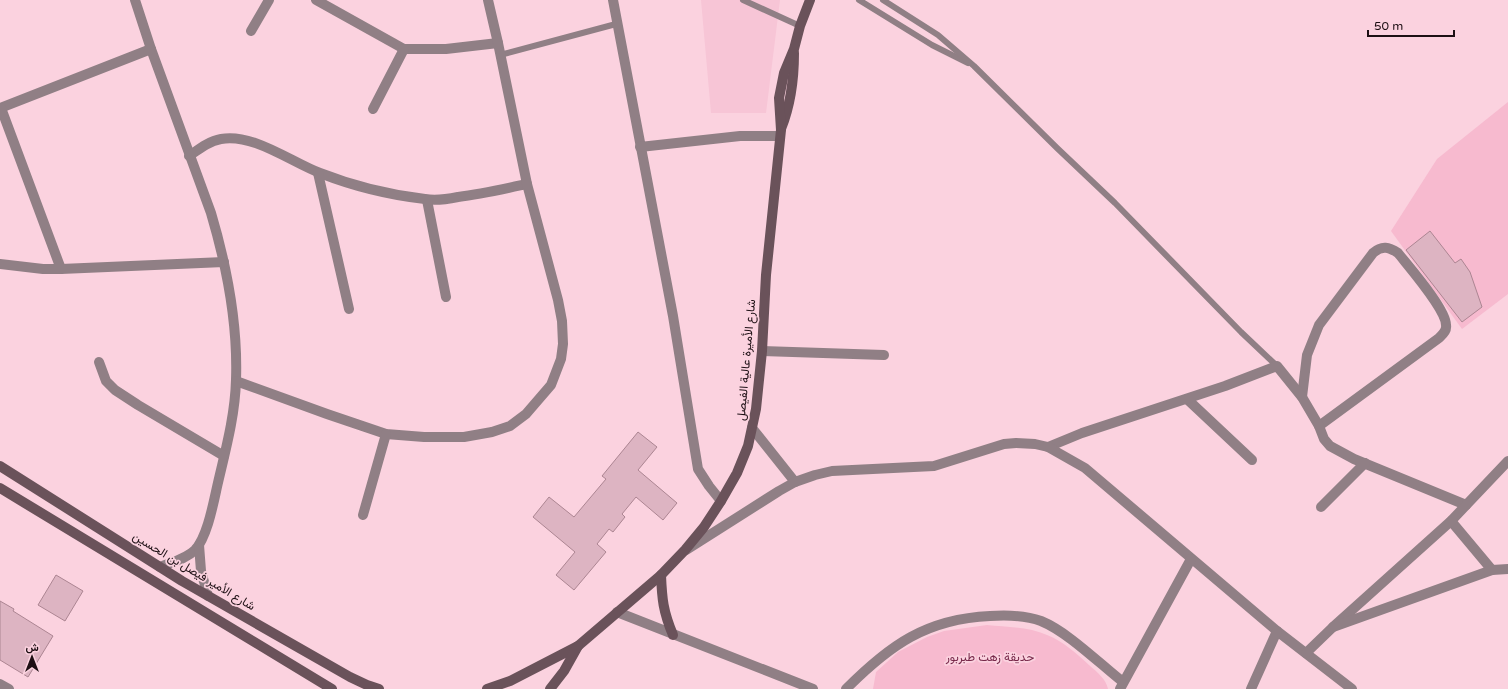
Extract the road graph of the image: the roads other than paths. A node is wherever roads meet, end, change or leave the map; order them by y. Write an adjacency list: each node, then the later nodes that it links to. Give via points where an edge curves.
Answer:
1 (135, 0): 15 (street)
2 (269, 0): 12 (street)
3 (316, 0): 14 (street)
4 (488, 0): 13 (street)
5 (612, 0): 10 (street)
6 (743, 0): 11 (lane)
7 (810, 0): 11 (street, شارع الأميرة عالية الفيصل)
8 (859, 0): 17 (lane, via 932,45)
9 (883, 0): 17 (lane, via 938,35)
10 (616, 24): 16 (lane); 21 (street)
11 (800, 26): 20 (street, شارع الأميرة عالية الفيصل, via 781,83)
12 (251, 31)
13 (498, 43): 14 (street, via 446,50); 16 (street)
14 (404, 48): 19 (street)
15 (151, 49): 18 (street); 22 (street)
16 (500, 55): 24 (street)
17 (974, 66): 34 (lane)
18 (0, 108): 28 (street)
19 (373, 109)
20 (780, 133): 21 (street); 31 (street, شارع الأميرة عالية الفيصل, via 766,275)
21 (640, 147): 49 (street, via 698,469)
22 (189, 156): 23 (street, via 211,142 232,138 276,151); 26 (street, via 211,213)
23 (318, 173): 25 (street, via 357,185); 30 (street)
24 (527, 184): 25 (street, via 485,194); 40 (street, via 562,321 561,359 551,385 526,414 510,426 492,432 464,437)
25 (427, 200): 29 (street)
26 (224, 262): 28 (street); 35 (street, via 233,323)
27 (0, 264): 28 (street)
28 (61, 270)
29 (446, 297)
30 (349, 309)
31 (762, 351): 32 (street); 39 (street, شارع الأميرة عالية الفيصل)
32 (884, 355)
33 (99, 362): 42 (street, via 106,381 115,390)
34 (1277, 366): 36 (street); 37 (street)
35 (236, 381): 40 (street); 42 (street)
36 (1302, 397): 38 (street); 38 (street, via 1307,355 1319,325 1373,253 1384,247 1398,253 1435,301 1445,318 1445,332)
37 (1187, 399): 41 (street, via 1082,433); 43 (street)
38 (1319, 426): 45 (street, via 1330,446)
39 (752, 428): 47 (street); 49 (street, شارع الأميرة عالية الفيصل, via 737,473)
40 (386, 434): 52 (street)
41 (1048, 447): 47 (street, via 1035,444 1004,444 934,466 832,471); 56 (street, via 1085,468)
42 (224, 456): 54 (street, via 207,525)
43 (1252, 460)
44 (1508, 461): 50 (street)
45 (1365, 463): 50 (street); 51 (street)
46 (0, 466): 57 (street, شارع الأمير فيصل بن الحسين)
47 (795, 482): 55 (street)
48 (0, 488): 70 (street)
49 (722, 501): 55 (street, شارع الأميرة عالية الفيصل)
50 (1466, 505): 53 (street)
51 (1321, 507)
52 (363, 515)
53 (1451, 521): 59 (street); 63 (street)
54 (199, 545): 57 (street, via 189,555); 61 (street, via 200,571)
55 (685, 550): 60 (street, شارع الأميرة عالية الفيصل)
56 (1191, 559): 64 (street); 69 (street)
57 (160, 567): 61 (street, شارع الأمير فيصل بن الحسين)
58 (1508, 569): 59 (street)
59 (1492, 570): 63 (street)
60 (660, 574): 62 (street, شارع الأميرة عالية الفيصل); 65 (street, via 662,604)
61 (208, 596): 71 (street, شارع الأمير فيصل بن الحسين, via 350,677)
62 (617, 612): 65 (street); 66 (street, شارع الأميرة عالية الفيصل)
63 (1333, 627): 67 (street)
64 (1277, 631): 67 (street); 76 (street)
65 (673, 635): 74 (street)
66 (578, 646): 68 (street, شارع الأميرة عالية الفيصل); 72 (street, شارع الأميرة عالية الفيصل, via 510,681)
67 (1306, 653): 77 (street)
68 (559, 684): 73 (street, شارع الأميرة عالية الفيصل)
69 (1122, 686): 75 (street, via 1063,634 1041,621 999,615 948,621 903,640)
70 (332, 689)
71 (379, 689)
72 (487, 689)
73 (550, 689)
74 (813, 689)
75 (846, 689)
76 (1251, 689)
77 (1352, 689)

